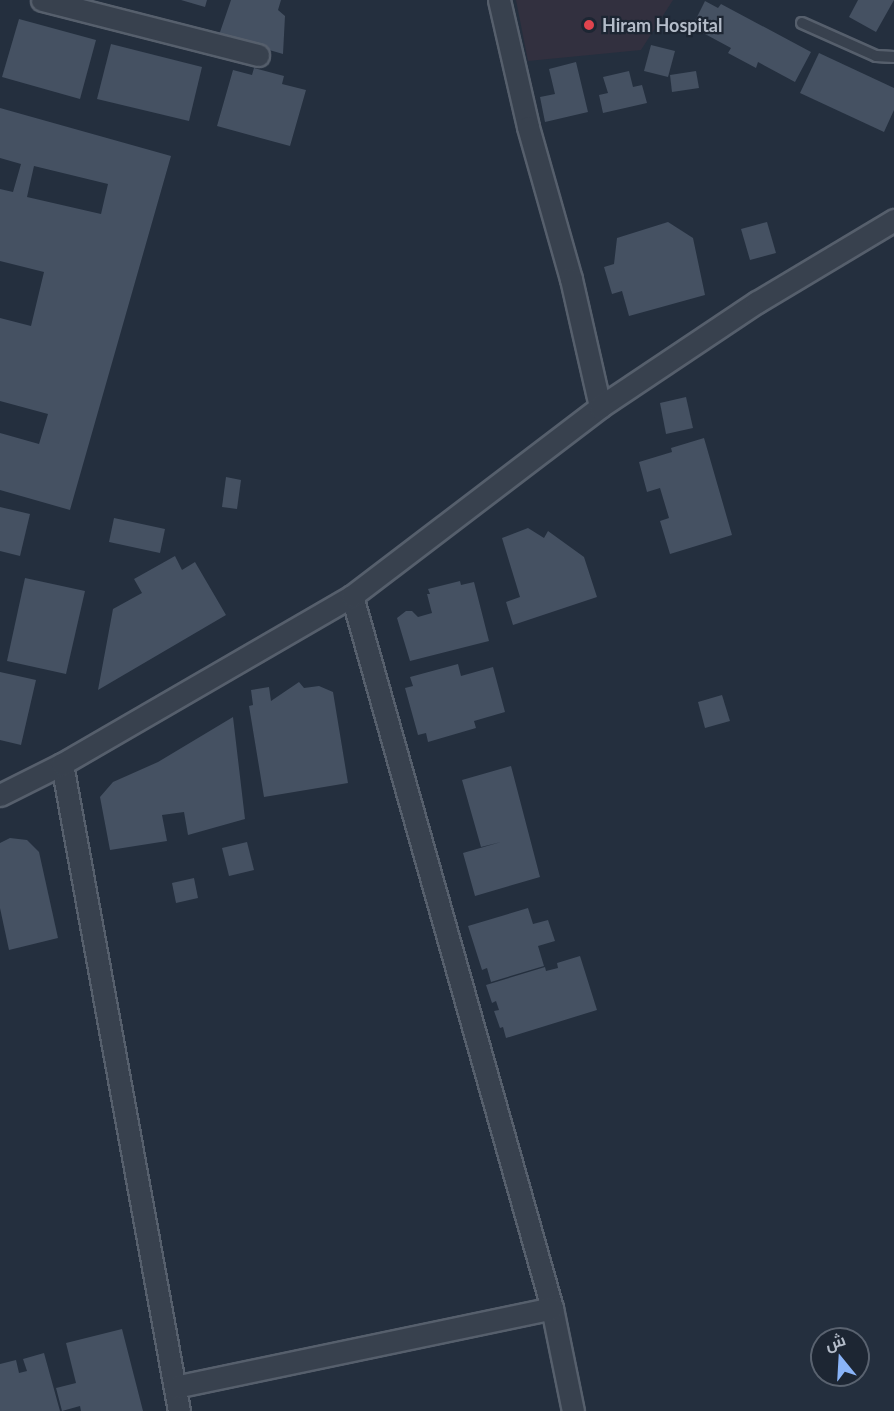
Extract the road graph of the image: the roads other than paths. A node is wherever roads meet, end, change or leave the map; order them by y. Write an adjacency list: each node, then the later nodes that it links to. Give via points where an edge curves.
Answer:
1 (42, 0): 3 (street)
2 (500, 0): 8 (street, via 528,127 571,279)
3 (116, 9): 5 (street)
4 (802, 23): 6 (lane, via 876,56)
5 (258, 55)
6 (894, 57)
7 (894, 220): 8 (street, via 757,302)
8 (600, 407): 9 (street)
9 (351, 596): 10 (street); 12 (street)
10 (62, 764): 11 (street); 13 (street)
11 (0, 795)
12 (552, 1308): 13 (street); 15 (street)
13 (176, 1387): 14 (street)
14 (179, 1411)
15 (573, 1411)

